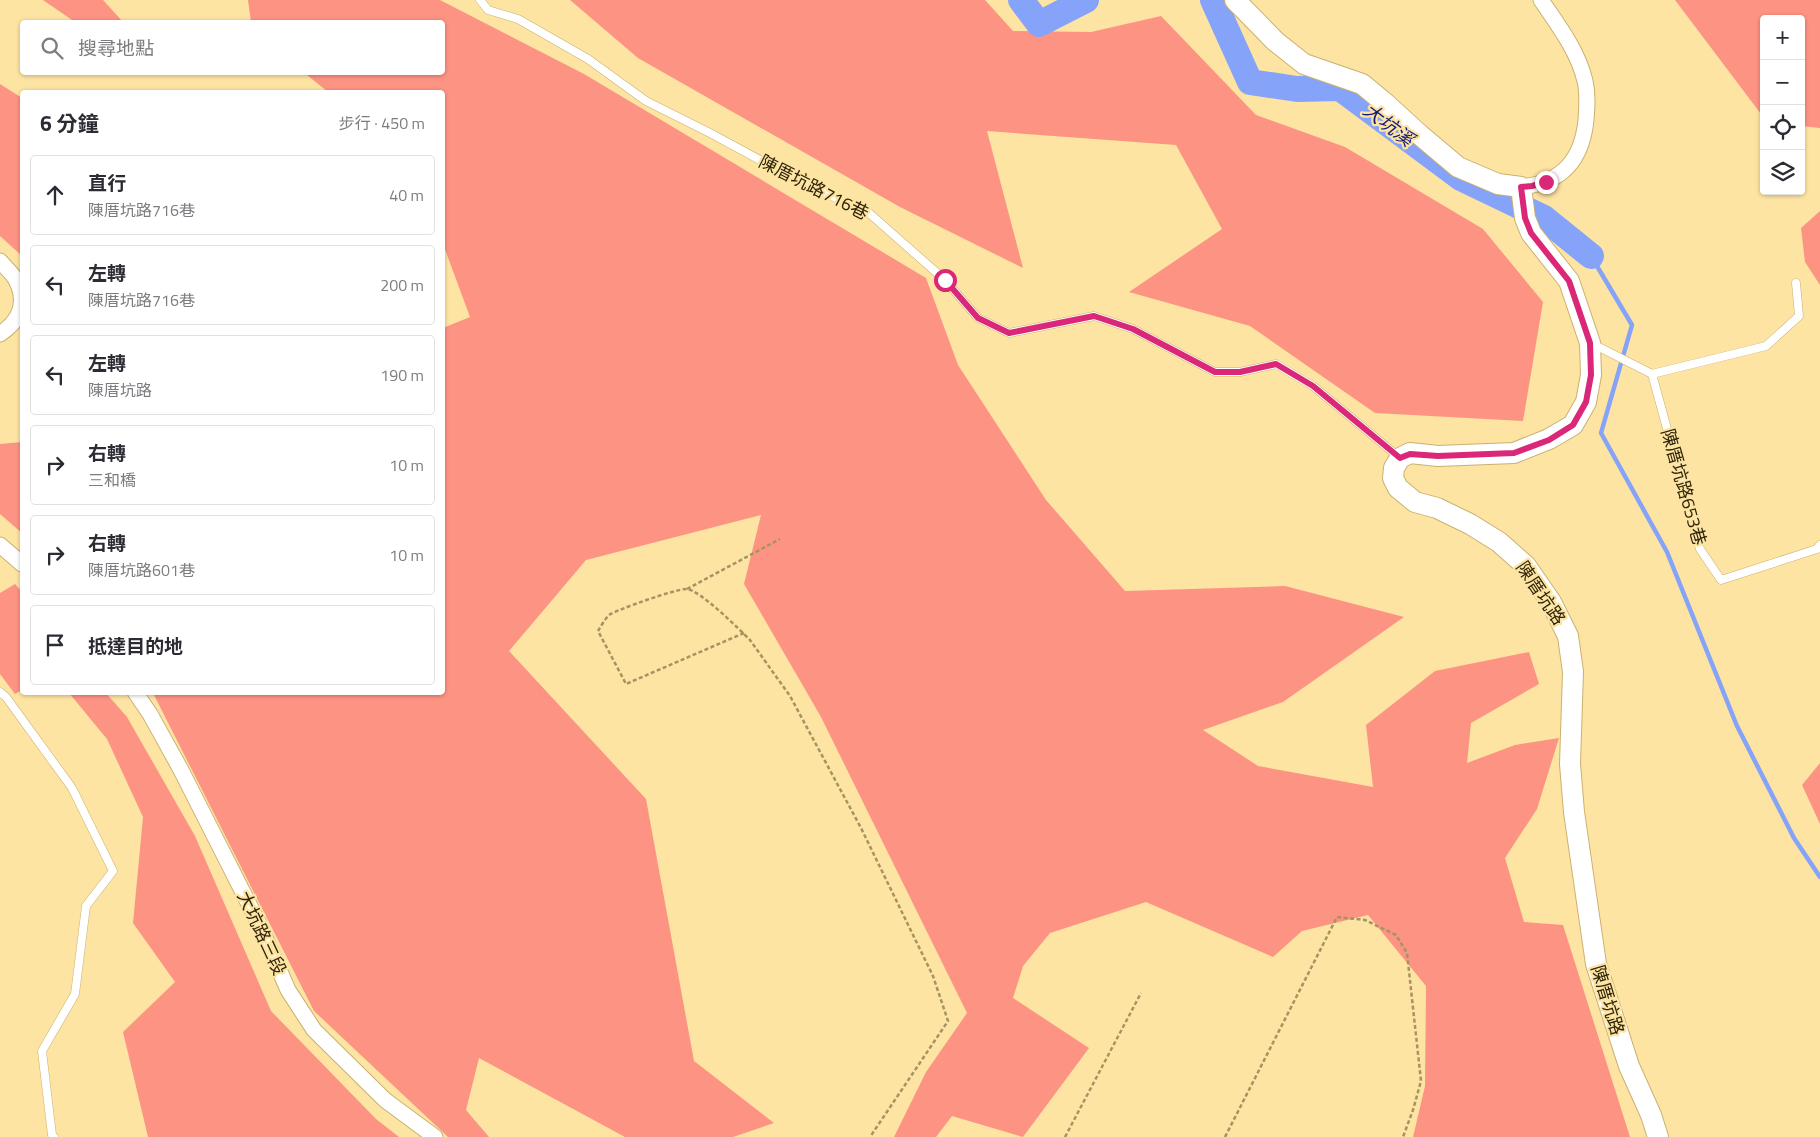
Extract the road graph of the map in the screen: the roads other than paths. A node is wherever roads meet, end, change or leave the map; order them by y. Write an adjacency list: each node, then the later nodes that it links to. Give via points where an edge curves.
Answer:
1 (480, 0): 12 (lane, 陳厝坑路716巷, via 488,10 518,19 588,59 646,101 795,179 869,213 945,280 978,318 1009,333 1094,316 1133,329 1215,372 1240,372 1276,364 1313,386)
2 (1235, 0): 4 (street, via 1275,42 1304,64 1362,84 1458,166 1498,184)
3 (1541, 0): 4 (street, via 1574,52 1585,82 1585,130 1580,151 1570,165 1546,182)
4 (1521, 190): 10 (street, via 1531,233 1569,281)
5 (0, 261): 7 (street, via 15,279)
6 (1796, 282): 11 (lane, via 1799,316 1766,346)
7 (20, 292)
8 (20, 313): 9 (street)
9 (11, 329)
10 (1590, 343): 11 (lane); 12 (street, via 1591,375 1586,402 1573,425 1549,440 1514,453 1410,454)
11 (1652, 374): 14 (lane, 陳厝坑路653巷, via 1700,549 1721,580 1817,549)
12 (1400, 458): 20 (street, 陳厝坑路, via 1393,478 1398,488 1415,502 1437,508 1499,542 1526,566 1551,602 1568,636 1573,672 1570,764 1574,812 1596,964 1629,1066)
13 (0, 545): 15 (street)
14 (1820, 545)
15 (20, 562)
16 (0, 692): 18 (lane, via 72,788 113,871 86,906 75,994 42,1050)
17 (137, 695): 19 (street, 大坑路三段, via 182,770 261,928 288,990 314,1030 385,1100)
18 (54, 1137)
19 (435, 1137)
20 (1658, 1137)

